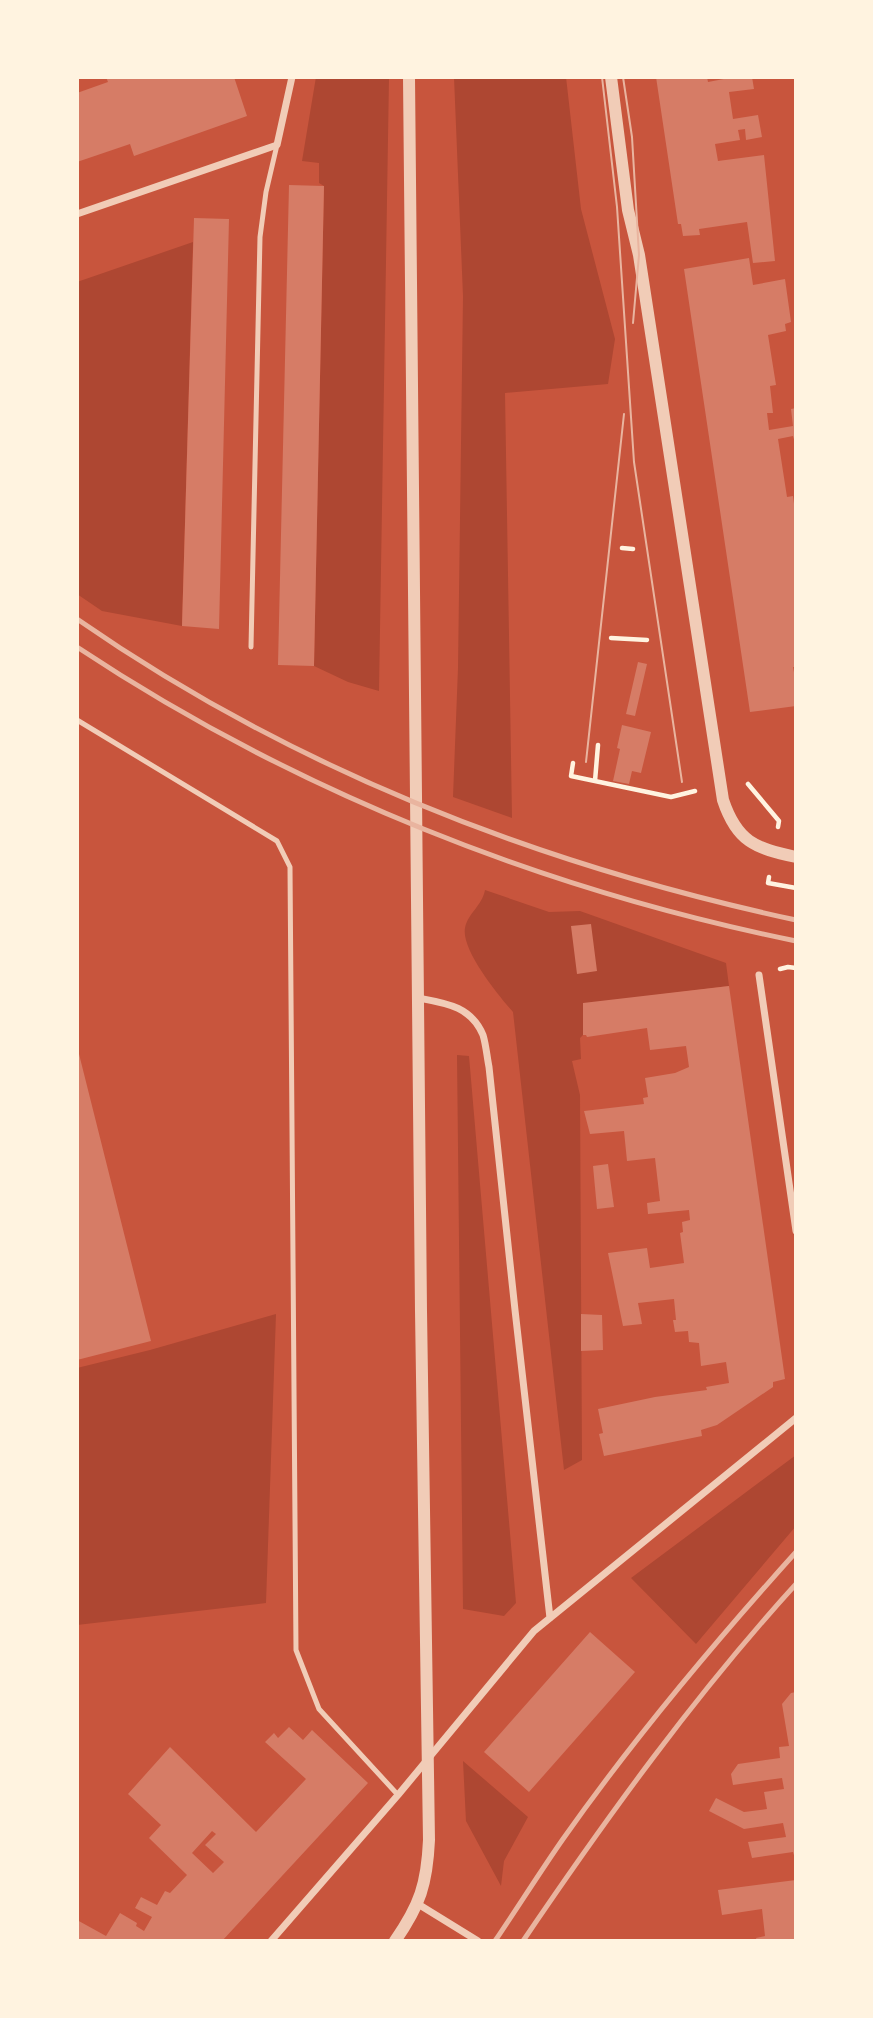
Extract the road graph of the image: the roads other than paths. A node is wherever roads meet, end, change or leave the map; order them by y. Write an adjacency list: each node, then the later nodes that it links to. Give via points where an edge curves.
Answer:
1 (292, 77): 4 (street)
2 (409, 77): 10 (street)
3 (611, 77): 8 (street, via 628,210 639,255 721,788 730,819 749,842)
4 (277, 145): 5 (street); 6 (lane, via 260,237)
5 (77, 214)
6 (251, 647)
7 (77, 720): 14 (lane, via 277,841 290,867 296,1650 319,1709)
8 (796, 857)
9 (759, 975): 11 (street)
10 (418, 998): 13 (street, via 451,1004 471,1017 482,1034); 15 (street, via 429,1840 428,1868)
11 (796, 1231)
12 (796, 1418): 13 (street)
13 (550, 1618): 14 (street, via 534,1631)
14 (398, 1795): 17 (street)
15 (418, 1904): 16 (street); 18 (street)
16 (477, 1939)
17 (271, 1941)
18 (395, 1941)

